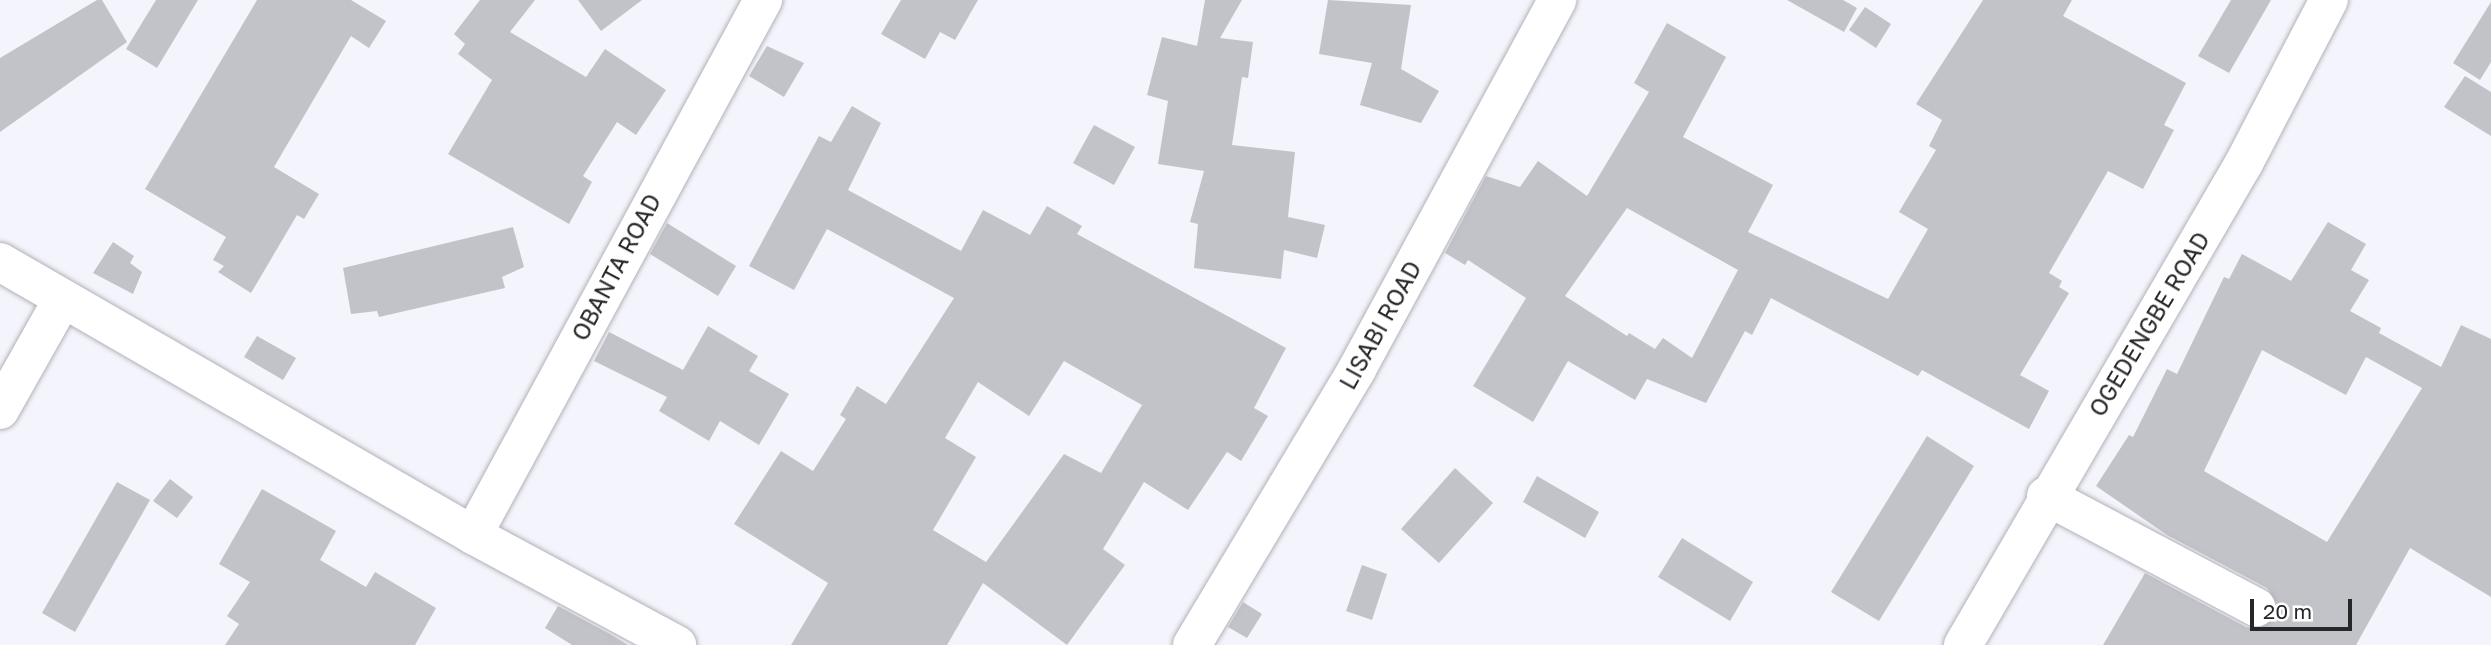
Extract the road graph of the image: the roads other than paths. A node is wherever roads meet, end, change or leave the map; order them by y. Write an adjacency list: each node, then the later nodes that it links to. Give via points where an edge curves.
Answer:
1 (762, 0): 8 (street, OBANTA ROAD)
2 (1557, 0): 11 (street, LISABI ROAD, via 1357,369)
3 (2329, 0): 7 (street, OGEDENGBE ROAD, via 2244,163)
4 (0, 262): 5 (street)
5 (62, 300): 6 (street); 8 (street)
6 (0, 410)
7 (2046, 496): 9 (street); 12 (street, OGEDENGBE ROAD)
8 (473, 535): 10 (street)
9 (2256, 607)
10 (662, 641)
11 (1192, 645)
12 (1963, 645)

